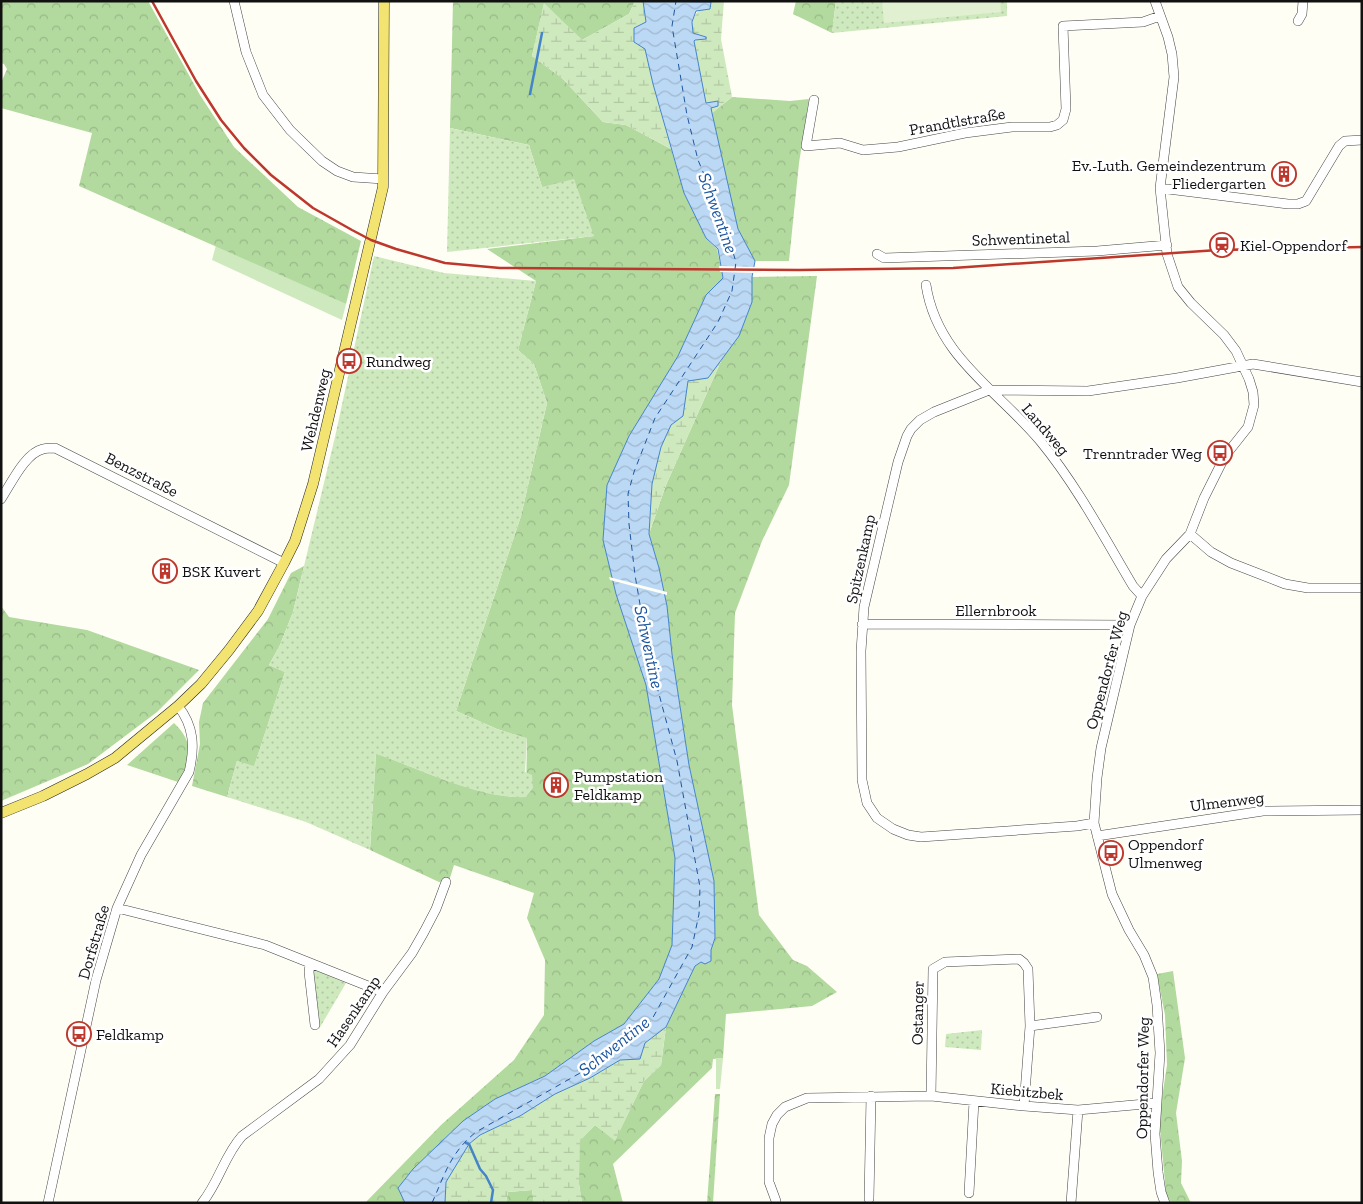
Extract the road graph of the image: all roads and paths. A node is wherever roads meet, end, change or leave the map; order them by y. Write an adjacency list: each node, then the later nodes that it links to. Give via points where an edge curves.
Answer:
1 (234, 1): 9 (street, via 246,52 263,95 290,130 337,171 353,177)
2 (384, 1): 9 (main road, Wehdenweg)
3 (1155, 1): 5 (street, Oppendorfer Weg)
4 (1303, 1): 6 (street)
5 (1160, 16): 7 (street, Prandtlstraße, via 1143,22 1063,26 1066,109 1063,120 1050,127 1012,127 863,150 840,143 806,146); 10 (street, Oppendorfer Weg, via 1172,54 1174,77)
6 (1298, 21)
7 (814, 100)
8 (1362, 140): 10 (street, via 1345,141 1339,146 1306,201 1298,204)
9 (383, 178): 19 (main road, Wehdenweg, via 376,221 313,484 295,542)
10 (1160, 190): 11 (street, Oppendorfer Weg)
11 (1166, 245): 12 (street, Schwentinetal, via 1097,251 884,258); 14 (street, Oppendorfer Weg, via 1178,287 1224,335)
12 (876, 254)
13 (926, 285): 16 (street, Landweg, via 928,300 939,327 953,349)
14 (1244, 366): 15 (street, via 1253,364); 16 (street, Spitzenkamp, via 1088,391); 18 (street, Oppendorfer Weg, via 1253,392 1252,416 1244,434 1225,456)
15 (1362, 382)
16 (989, 390): 21 (street, Landweg, via 1025,424 1056,462); 22 (street, Spitzenkamp, via 934,412 920,420 907,436 898,462)
17 (1, 499): 19 (street, Benzstraße, via 34,452 55,448)
18 (1190, 534): 20 (street, via 1211,552 1231,563 1285,584 1308,588); 21 (street, Oppendorfer Weg, via 1166,559)
19 (284, 564): 24 (main road, Wehdenweg, via 258,611 229,650)
20 (1362, 588)
21 (1142, 596): 23 (street, Oppendorfer Weg)
22 (862, 624): 23 (street, Ellernbrook); 27 (street, Spitzenkamp, via 862,780 867,803 878,818 893,829 921,837)
23 (1130, 625): 27 (street, Oppendorfer Weg, via 1101,748)
24 (178, 706): 26 (main road, Wehdenweg, via 115,758 43,796); 30 (street, Dorfstraße, via 192,732 193,757 189,772 141,855)
25 (1362, 810): 28 (street, Ulmenweg, via 1263,811)
26 (1, 813)
27 (1094, 823): 28 (street, Oppendorfer Weg)
28 (1097, 836): 39 (street, Oppendorfer Weg, via 1112,894 1152,977 1160,1031)
29 (446, 882): 32 (street, Hasenkamp, via 436,909 412,953)
30 (117, 908): 31 (street, via 265,945); 45 (street, Dorfstraße, via 96,980)
31 (310, 964): 32 (street); 34 (street)
32 (383, 992): 46 (street, Hasenkamp, via 350,1045 331,1068 236,1142)
33 (1097, 1017): 35 (street)
34 (316, 1026)
35 (1030, 1026): 37 (street, Ostanger, via 1028,969 1019,959 944,962 933,970); 40 (street, Ostanger)
36 (872, 1096): 37 (street, Kiebitzbek); 43 (street); 44 (street, Kiebitzbek, via 808,1098 777,1115 769,1138 769,1182)
37 (931, 1096): 38 (street, Kiebitzbek)
38 (974, 1101): 40 (street, Kiebitzbek); 42 (street, Kiebitzbek)
39 (1156, 1103): 41 (street, Kiebitzbek); 48 (street, Oppendorfer Weg, via 1158,1172)
40 (1024, 1106): 41 (street, Kiebitzbek)
41 (1078, 1110): 47 (street, Kiebitzbek)
42 (969, 1193)
43 (869, 1199)
44 (776, 1201)
45 (48, 1203)
46 (202, 1203)
47 (1071, 1203)
48 (1165, 1203)

